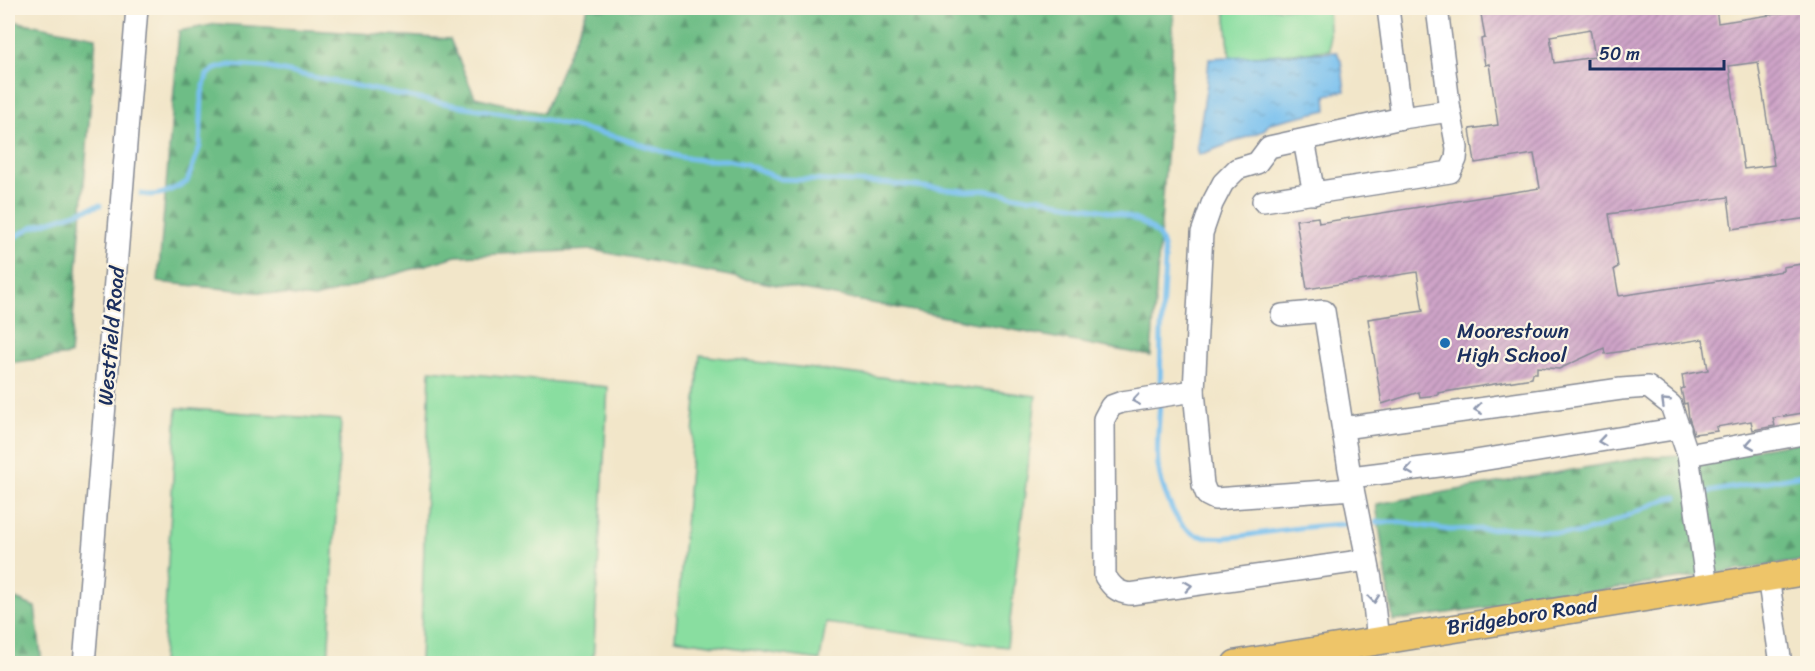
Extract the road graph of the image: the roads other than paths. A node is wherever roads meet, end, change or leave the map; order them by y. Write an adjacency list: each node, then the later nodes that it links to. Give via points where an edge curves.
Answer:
1 (137, 8): 21 (street, Westfield Road)
2 (1388, 8): 5 (street)
3 (1437, 8): 4 (street)
4 (1450, 111): 5 (street); 7 (street, via 1457,148 1450,172)
5 (1402, 118): 6 (street)
6 (1304, 140): 7 (street); 10 (street, via 1269,147 1257,163 1237,169 1223,183 1212,204 1202,232)
7 (1314, 194): 8 (street)
8 (1263, 201)
9 (1282, 315): 11 (street, via 1324,311)
10 (1194, 392): 15 (street, via 1207,495 1215,499); 16 (street, one-way to 16, via 1122,402 1111,406 1104,419 1105,576 1112,586 1130,594)
11 (1343, 428): 12 (street, one-way to 11, via 1671,405 1648,387); 15 (street)
12 (1680, 428): 14 (street); 15 (street, one-way to 15)
13 (1808, 434): 14 (street, one-way to 14)
14 (1688, 455): 19 (street)
15 (1352, 483): 16 (street)
16 (1368, 560): 20 (street, one-way to 20)
17 (1808, 571): 18 (main road, Bridgeboro Road)
18 (1768, 577): 19 (main road, Bridgeboro Road); 23 (street)
19 (1707, 586): 20 (main road, Bridgeboro Road)
20 (1378, 640): 22 (main road, Bridgeboro Road)
21 (84, 663)
22 (1236, 663)
23 (1781, 663)

